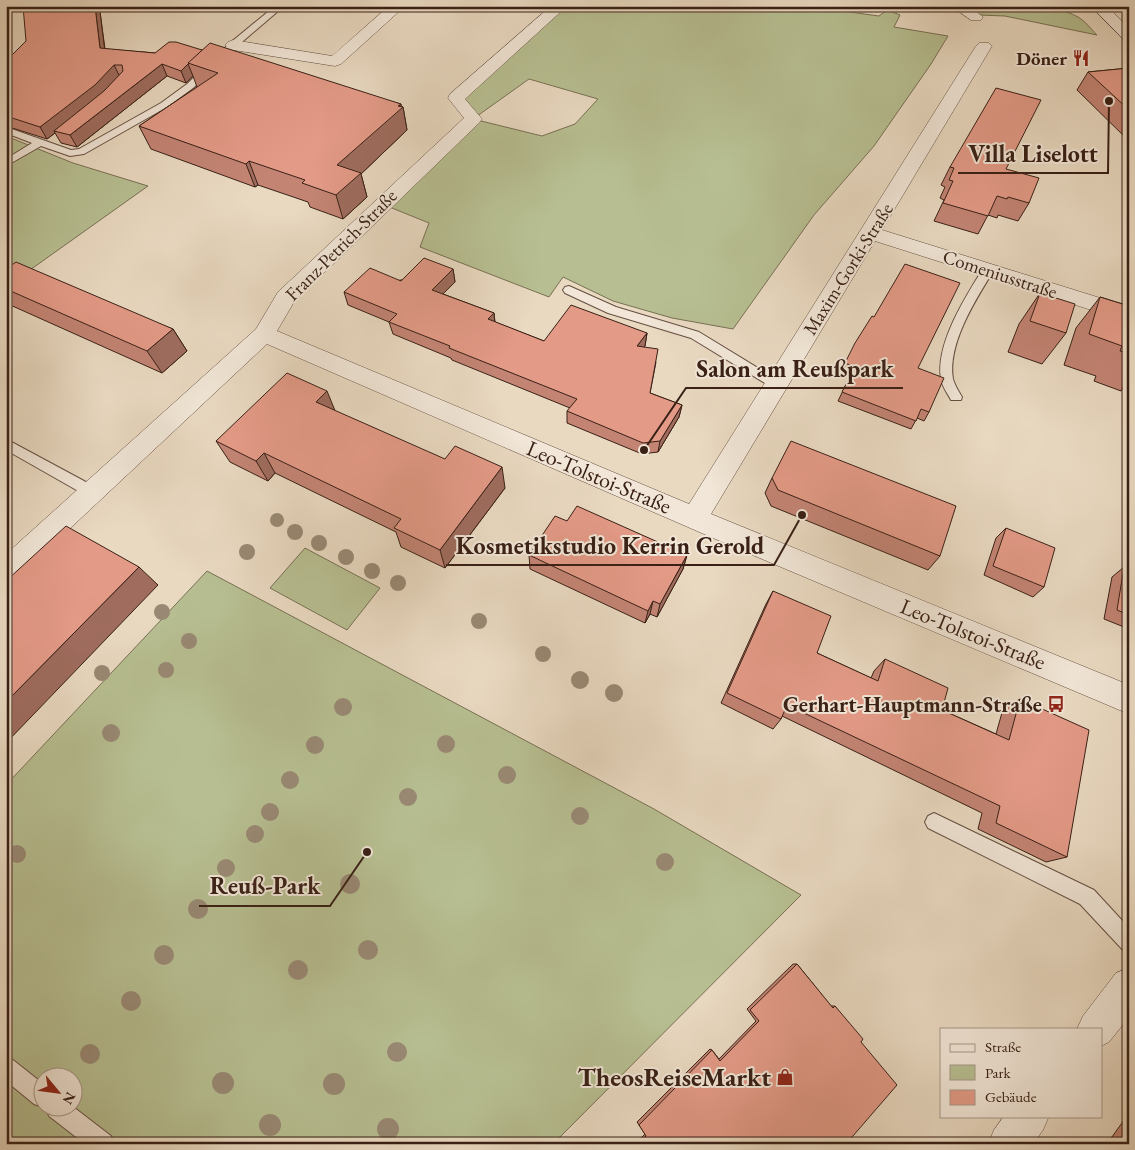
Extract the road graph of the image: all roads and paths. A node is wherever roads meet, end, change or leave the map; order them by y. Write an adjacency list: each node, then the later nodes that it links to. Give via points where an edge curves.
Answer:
1 (280, 6): 8 (lane)
2 (398, 6): 8 (street, via 335,61)
3 (560, 6): 17 (street, Franz-Petrich-Straße, via 456,98 473,119 286,297)
4 (958, 6): 6 (street)
5 (1098, 6): 7 (street)
6 (976, 18)
7 (1129, 37)
8 (232, 45): 11 (lane, via 190,86 164,105 81,152 70,153)
9 (984, 46): 13 (street, Maxim-Gorki-Straße)
10 (6, 130): 11 (lane)
11 (48, 142): 12 (lane)
12 (6, 163)
13 (870, 233): 14 (street, Comeniusstraße); 18 (street, Maxim-Gorki-Straße)
14 (988, 270): 16 (street, Comeniusstraße); 19 (lane, via 959,323 949,352 947,380)
15 (569, 290): 18 (lane, via 612,310 695,335)
16 (1129, 315)
17 (264, 334): 21 (street, Franz-Petrich-Straße); 22 (street, Leo-Tolstoi-Straße)
18 (777, 385): 22 (street, Maxim-Gorki-Straße)
19 (956, 397)
20 (6, 444): 21 (lane)
21 (92, 492): 23 (street, Franz-Petrich-Straße)
22 (695, 518): 24 (street, Leo-Tolstoi-Straße)
23 (6, 571)
24 (1129, 700)
25 (934, 822): 26 (lane, via 1087,897)
26 (1129, 942)
27 (1129, 986): 28 (street)
28 (1097, 1028)
29 (6, 1067): 30 (lane)
30 (32, 1088)
31 (70, 1118): 33 (lane)
32 (1028, 1118): 34 (street)
33 (103, 1144)
34 (1008, 1144)

